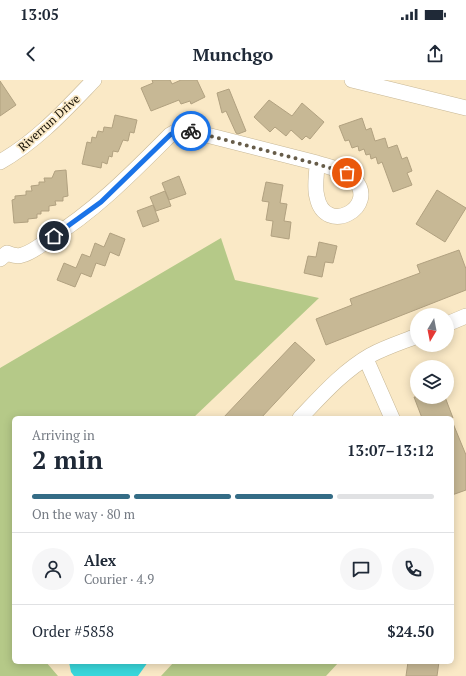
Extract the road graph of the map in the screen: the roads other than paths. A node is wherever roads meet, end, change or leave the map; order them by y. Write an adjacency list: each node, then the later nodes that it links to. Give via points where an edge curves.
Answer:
1 (94, 80): 4 (street, Riverrun Drive, via 30,142)
2 (352, 80): 3 (street)
3 (466, 108)
4 (0, 162)
5 (317, 164): 6 (street, via 187,130 177,131 101,202 67,229 22,255)
6 (2, 254)
7 (466, 316): 8 (street)
8 (454, 321)
9 (410, 339): 10 (street)
10 (366, 358): 11 (street, via 337,380); 12 (street)
11 (302, 416)
12 (391, 416)

